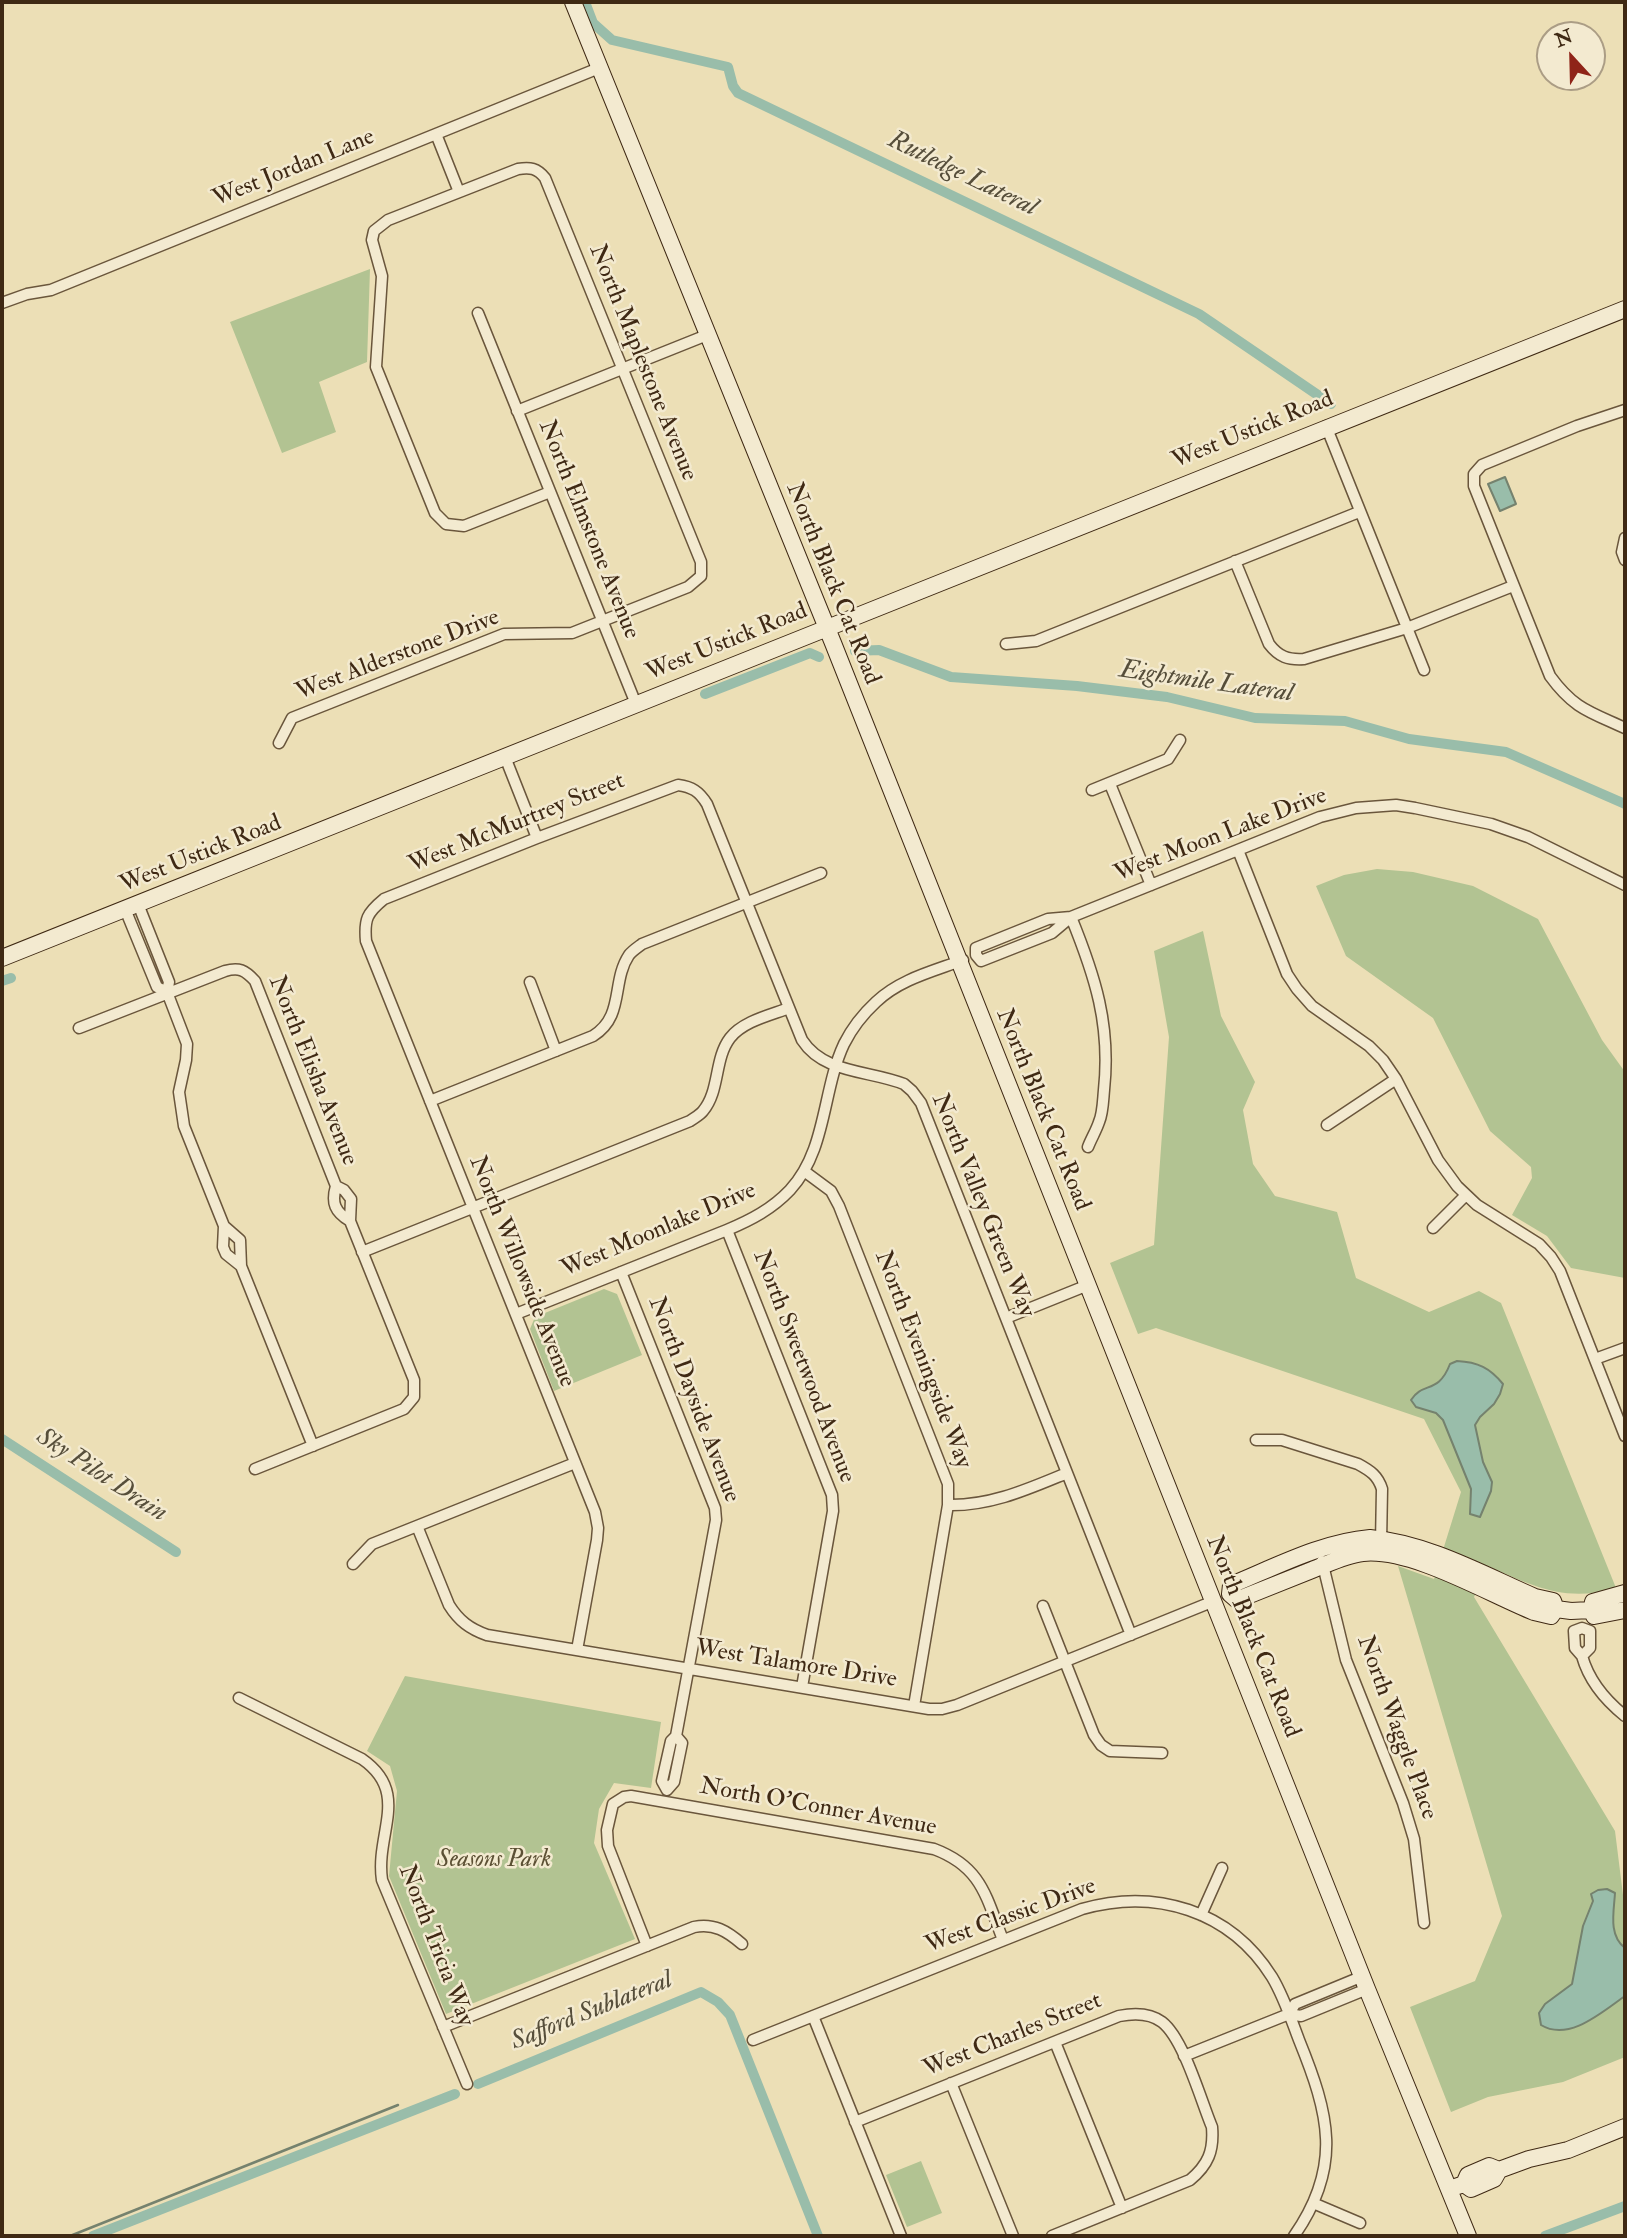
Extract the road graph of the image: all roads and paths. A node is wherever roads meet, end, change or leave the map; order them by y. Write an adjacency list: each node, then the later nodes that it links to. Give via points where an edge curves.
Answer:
1 (573, 2): 2 (main road, North Black Cat Road)
2 (599, 68): 5 (street, West Jordan Lane, via 51,290); 8 (main road, North Black Cat Road)
3 (438, 139): 4 (street)
4 (459, 192): 9 (street, North Maplestone Avenue, via 518,169 535,169 545,178); 13 (street, via 388,220 374,231 372,240 382,276 376,367 435,513 446,524 464,526)
5 (2, 303)
6 (1625, 309): 12 (main road, West Ustick Road)
7 (478, 313): 11 (street, North Elmstone Avenue)
8 (707, 335): 9 (street); 21 (main road, North Black Cat Road)
9 (622, 369): 11 (street); 18 (street, North Maplestone Avenue, via 701,562)
10 (1625, 410): 19 (street, via 1482,465 1474,474 1474,486)
11 (517, 411): 13 (street, North Elmstone Avenue)
12 (1326, 426): 14 (street); 21 (main road, West Ustick Road)
13 (550, 492): 20 (street, North Elmstone Avenue)
14 (1359, 512): 17 (street); 22 (street)
15 (1625, 538): 16 (street)
16 (1625, 560)
17 (1235, 561): 22 (street, via 1269,644 1284,658 1304,659); 23 (street, via 1036,641)
18 (701, 576): 20 (street, West Alderstone Drive, via 688,587)
19 (1513, 586): 22 (street); 26 (street, via 1545,666 1562,693 1577,706)
20 (603, 621): 25 (street, North Elmstone Avenue); 28 (street, West Alderstone Drive, via 572,633 504,634 292,718)
21 (826, 627): 25 (main road, West Ustick Road); 44 (main road, North Black Cat Road)
22 (1407, 628): 24 (street)
23 (1006, 645)
24 (1424, 670)
25 (636, 704): 29 (main road, West Ustick Road)
26 (1625, 728)
27 (1180, 740): 30 (street, via 1168,759)
28 (279, 743)
29 (505, 757): 33 (street); 39 (main road, West Ustick Road)
30 (1110, 784): 32 (street); 36 (street)
31 (689, 787): 33 (street, West McMurtrey Street, via 666,788); 38 (street, North Valley Green Way, via 707,804)
32 (1092, 790)
33 (537, 838): 40 (street, West McMurtrey Street, via 384,899)
34 (1238, 850): 36 (street, West Moon Lake Drive); 37 (street, West Moon Lake Drive, via 1335,812 1396,805 1510,829); 51 (street, via 1297,989 1312,1006 1369,1046)
35 (821, 873): 38 (street)
36 (1152, 885): 41 (street, West Moon Lake Drive)
37 (1625, 886)
38 (747, 902): 47 (street, North Valley Green Way); 49 (street, via 642,944 624,965 610,1021 593,1036)
39 (132, 907): 43 (main road, West Ustick Road); 46 (street, via 158,987)
40 (367, 916): 52 (street, North Willowside Avenue, via 366,941)
41 (1071, 917): 42 (street, West Moon Lake Drive, via 1048,919 976,948); 54 (street, via 1092,970 1106,1044 1101,1120)
42 (976, 956): 44 (street, West Moonlake Drive)
43 (2, 958)
44 (958, 962): 50 (street, West Moonlake Drive, via 905,982 878,1000 852,1030); 66 (main road, North Black Cat Road)
45 (530, 982): 49 (street)
46 (167, 992): 48 (street); 56 (street, North Elisha Avenue, via 235,968 255,981); 60 (street, via 187,1044 179,1093 181,1114)
47 (789, 1008): 50 (street, North Valley Green Way, via 809,1051); 58 (street, via 731,1036 704,1111 690,1121)
48 (79, 1028)
49 (556, 1051): 52 (street)
50 (836, 1066): 55 (street, West Moonlake Drive); 68 (street, North Valley Green Way, via 904,1084 921,1103)
51 (1396, 1079): 53 (street); 57 (street, via 1438,1160)
52 (430, 1101): 58 (street, North Willowside Avenue)
53 (1327, 1125)
54 (1087, 1147)
55 (804, 1171): 62 (street, West Moonlake Drive, via 773,1205); 77 (street, North Eveningside Way, via 831,1191 846,1220 943,1467)
56 (336, 1186): 59 (street, North Elisha Avenue, via 351,1199); 59 (street, North Elisha Avenue, via 334,1207)
57 (1466, 1195): 61 (street); 70 (street, via 1551,1257)
58 (473, 1207): 63 (street); 67 (street, North Willowside Avenue)
59 (350, 1221): 63 (street, North Elisha Avenue)
60 (224, 1226): 64 (street, via 240,1240); 64 (street, via 223,1247)
61 (1433, 1228)
62 (727, 1230): 65 (street, West Moonlake Drive); 93 (street, North Sweetwood Avenue, via 832,1495)
63 (362, 1252): 73 (street, North Elisha Avenue, via 414,1380 414,1397 404,1409)
64 (241, 1266): 73 (street)
65 (621, 1272): 67 (street, West Moonlake Drive); 92 (street, North Dayside Avenue, via 715,1508)
66 (1087, 1285): 68 (street); 85 (main road, North Black Cat Road)
67 (516, 1314): 74 (street, North Willowside Avenue)
68 (1006, 1318): 76 (street, North Valley Green Way)
69 (1625, 1348): 70 (street)
70 (1595, 1359): 71 (street)
71 (1625, 1436)
72 (1256, 1440): 79 (street, via 1282,1440 1359,1464 1375,1474 1382,1489)
73 (313, 1446): 75 (street)
74 (575, 1462): 78 (street); 90 (street, North Willowside Avenue, via 598,1528)
75 (255, 1469)
76 (1068, 1474): 77 (street, via 1007,1498); 89 (street, North Valley Green Way)
77 (948, 1505): 95 (street, North Eveningside Way)
78 (417, 1526): 81 (street, via 372,1544); 90 (street, West Talamore Drive, via 449,1605 464,1624 487,1635)
79 (1380, 1546): 80 (main road, via 1358,1539); 82 (main road); 87 (main road, via 1534,1612 1551,1616 1556,1609)
80 (1319, 1549): 82 (street, North Waggle Place); 84 (main road, via 1231,1586)
81 (353, 1563)
82 (1323, 1566): 84 (main road, via 1237,1600); 101 (street, North Waggle Place, via 1346,1660 1414,1839)
83 (1625, 1593): 87 (main road, via 1593,1602)
84 (1230, 1594): 85 (main road)
85 (1214, 1601): 89 (street, West Talamore Drive); 105 (main road, North Black Cat Road)
86 (1042, 1606): 91 (street)
87 (1586, 1610): 88 (main road, via 1594,1616); 96 (street, via 1582,1628 1574,1631 1575,1648 1602,1695)
88 (1625, 1610)
89 (1131, 1635): 91 (street, West Talamore Drive)
90 (578, 1650): 92 (street, West Talamore Drive)
91 (1065, 1662): 95 (street, West Talamore Drive, via 957,1705 942,1709); 97 (street, via 1101,1745 1110,1751)
92 (690, 1669): 93 (street, West Talamore Drive); 98 (street, North Dayside Avenue, via 662,1781)
93 (802, 1687): 95 (street, West Talamore Drive)
94 (239, 1698): 108 (street, North Tricia Way, via 362,1759 382,1778 389,1800 382,1880)
95 (914, 1706)
96 (1625, 1716)
97 (1162, 1753)
98 (666, 1796): 102 (street, North O'Conner Avenue, via 953,1856 970,1869 982,1887); 104 (street, North O'Conner Avenue, via 619,1800 613,1804 607,1830 608,1846)
99 (1222, 1868): 100 (street)
100 (1201, 1915): 102 (street, West Classic Drive, via 1159,1902 1114,1901); 106 (street, West Classic Drive, via 1253,1952)
101 (1424, 1923)
102 (1003, 1940): 107 (street, West Classic Drive)
103 (741, 1944): 104 (street, via 729,1933 703,1925)
104 (648, 1946): 108 (street)
105 (1365, 1983): 106 (street, via 1295,2004); 116 (main road, North Black Cat Road)
106 (1289, 2014): 111 (street); 117 (street, West Classic Drive, via 1317,2084 1326,2123 1323,2171)
107 (813, 2016): 109 (street, West Classic Drive); 114 (street)
108 (443, 2027): 113 (street, North Tricia Way)
109 (753, 2040)
110 (1055, 2042): 111 (street, West Charles Street, via 1119,2016 1147,2015 1162,2022); 112 (street, West Charles Street); 118 (street)
111 (1184, 2056): 118 (street, West Charles Street, via 1212,2127 1210,2157 1190,2180)
112 (951, 2083): 114 (street, West Charles Street); 121 (street)
113 (467, 2084)
114 (855, 2122): 120 (street)
115 (1625, 2127): 116 (main road, via 1499,2170 1494,2179 1471,2189)
116 (1457, 2187): 124 (main road, North Black Cat Road)
117 (1313, 2203): 119 (street); 123 (street, West Classic Drive)
118 (1122, 2208): 122 (street, West Charles Street)
119 (1360, 2223)
120 (901, 2236)
121 (1013, 2236)
122 (1052, 2236)
123 (1294, 2236)
124 (1468, 2236)

